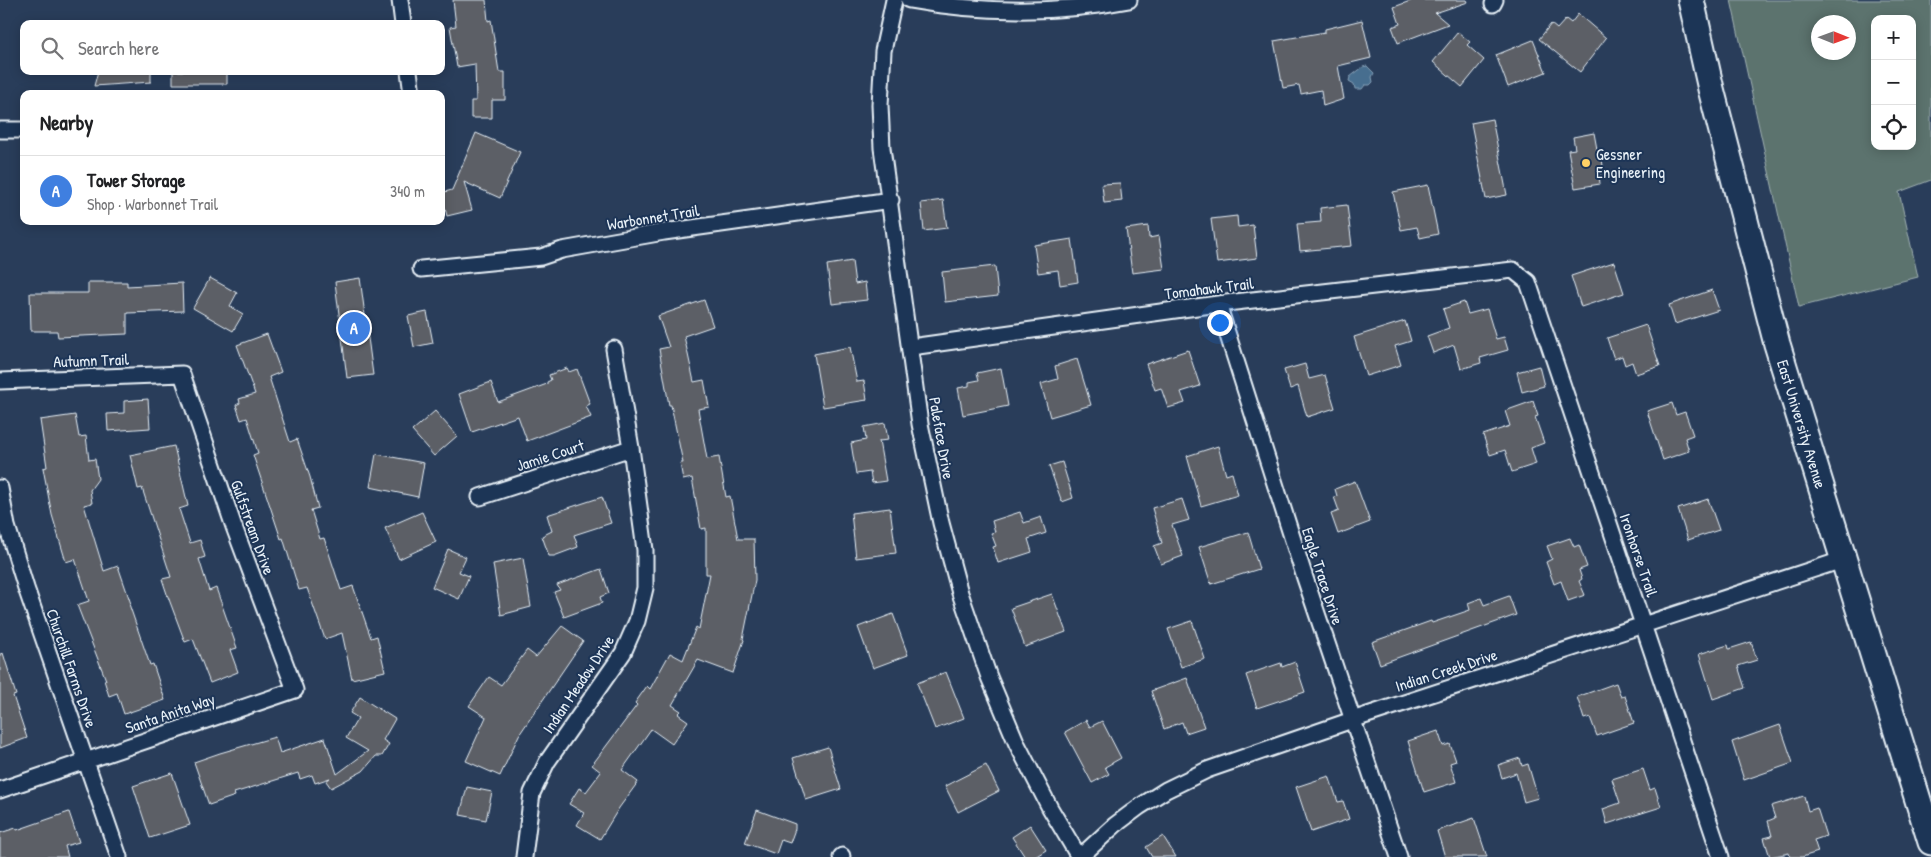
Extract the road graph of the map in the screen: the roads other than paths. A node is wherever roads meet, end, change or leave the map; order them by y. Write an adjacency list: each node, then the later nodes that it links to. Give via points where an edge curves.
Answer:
1 (400, 0): 7 (street)
2 (894, 0): 12 (street, Paleface Drive, via 883,51 880,105 882,148)
3 (909, 0): 6 (street, via 970,9 1019,10)
4 (1129, 0): 6 (street)
5 (1691, 0): 23 (main road, East University Avenue, via 1709,84 1777,344)
6 (1068, 4)
7 (402, 20)
8 (410, 75): 9 (street)
9 (411, 90)
10 (0, 130): 11 (street)
11 (20, 130)
12 (891, 200): 13 (street, Warbonnet Trail, via 664,232 562,250 542,257); 16 (street, Paleface Drive)
13 (421, 269)
14 (1513, 270): 15 (street, Tomahawk Trail); 24 (street, Ironhorse Trail, via 1528,282)
15 (1218, 304): 16 (street, Tomahawk Trail); 26 (street, Eagle Trace Drive)
16 (911, 347): 32 (street, Paleface Drive, via 920,424 960,594 1017,744)
17 (614, 349): 20 (street, Indian Meadow Drive)
18 (182, 374): 19 (street, Autumn Trail); 25 (street, Gulfstream Drive)
19 (0, 381)
20 (630, 448): 22 (street, Jamie Court); 31 (street, Indian Meadow Drive, via 645,550 645,588 637,621 623,653 547,762 532,793)
21 (0, 488): 27 (street, Churchill Farms Drive, via 7,526 26,588)
22 (480, 497)
23 (1845, 559): 24 (street, Indian Creek Drive); 29 (main road, East University Avenue)
24 (1644, 624): 26 (street, Indian Creek Drive); 34 (street, Ironhorse Trail)
25 (294, 690): 27 (street, Santa Anita Way)
26 (1352, 720): 32 (street, Indian Creek Drive, via 1193,776 1140,807); 33 (street, Eagle Trace Drive)
27 (86, 760): 28 (street, Santa Anita Way); 30 (street, Churchill Farms Drive)
28 (0, 790)
29 (1931, 842)
30 (119, 857)
31 (524, 857)
32 (1080, 857)
33 (1399, 857)
34 (1721, 857)

